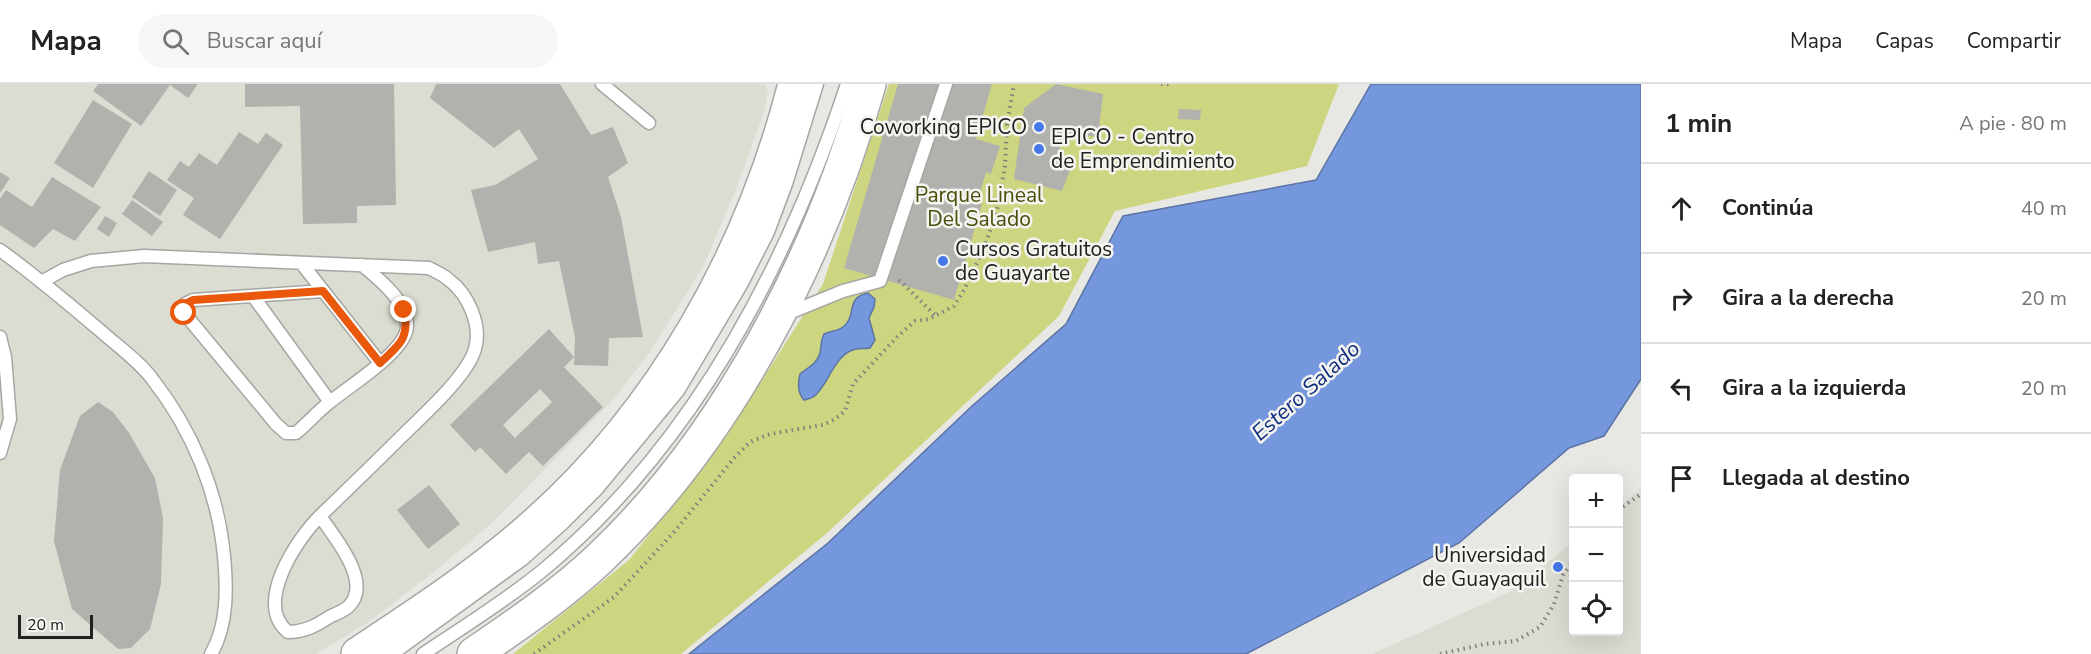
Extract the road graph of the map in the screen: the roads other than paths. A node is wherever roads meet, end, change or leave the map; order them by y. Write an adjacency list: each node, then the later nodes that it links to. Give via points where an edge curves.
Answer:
1 (602, 84): 7 (lane)
2 (795, 84): 21 (main road, via 747,225 720,284 661,383 588,474 530,530 473,575)
3 (817, 84): 22 (lane, via 768,232 678,391 597,489 554,531 514,566)
4 (847, 84): 23 (lane, via 831,134 763,287 727,351 658,452 596,520 542,570)
5 (869, 84): 14 (main road, via 840,177 813,243)
6 (946, 84): 14 (lane, via 880,281)
7 (649, 123)
8 (0, 250): 11 (lane)
9 (302, 264): 10 (lane); 11 (lane, via 144,256 91,261); 12 (lane)
10 (362, 266): 16 (lane, via 386,285 404,310 408,327 400,344); 19 (lane, via 429,268 450,280 470,305 476,329 475,349 442,396)
11 (43, 281): 20 (lane, via 152,378 180,417 198,456 222,537 226,578 224,620)
12 (323, 291): 13 (lane); 16 (lane)
13 (253, 296): 17 (lane); 17 (lane, via 193,300 185,304 184,313 286,433 296,433)
14 (775, 318): 24 (main road, via 720,414 636,522 561,592)
15 (0, 337): 18 (lane, via 10,419)
16 (380, 363): 17 (lane)
17 (330, 402)
18 (0, 453)
19 (320, 516): 19 (lane, via 307,529 284,568 275,594 276,615 280,626 288,632 307,629 348,607 354,597 353,566)
20 (212, 654)
21 (358, 654)
22 (392, 654)
23 (423, 654)
24 (474, 654)

